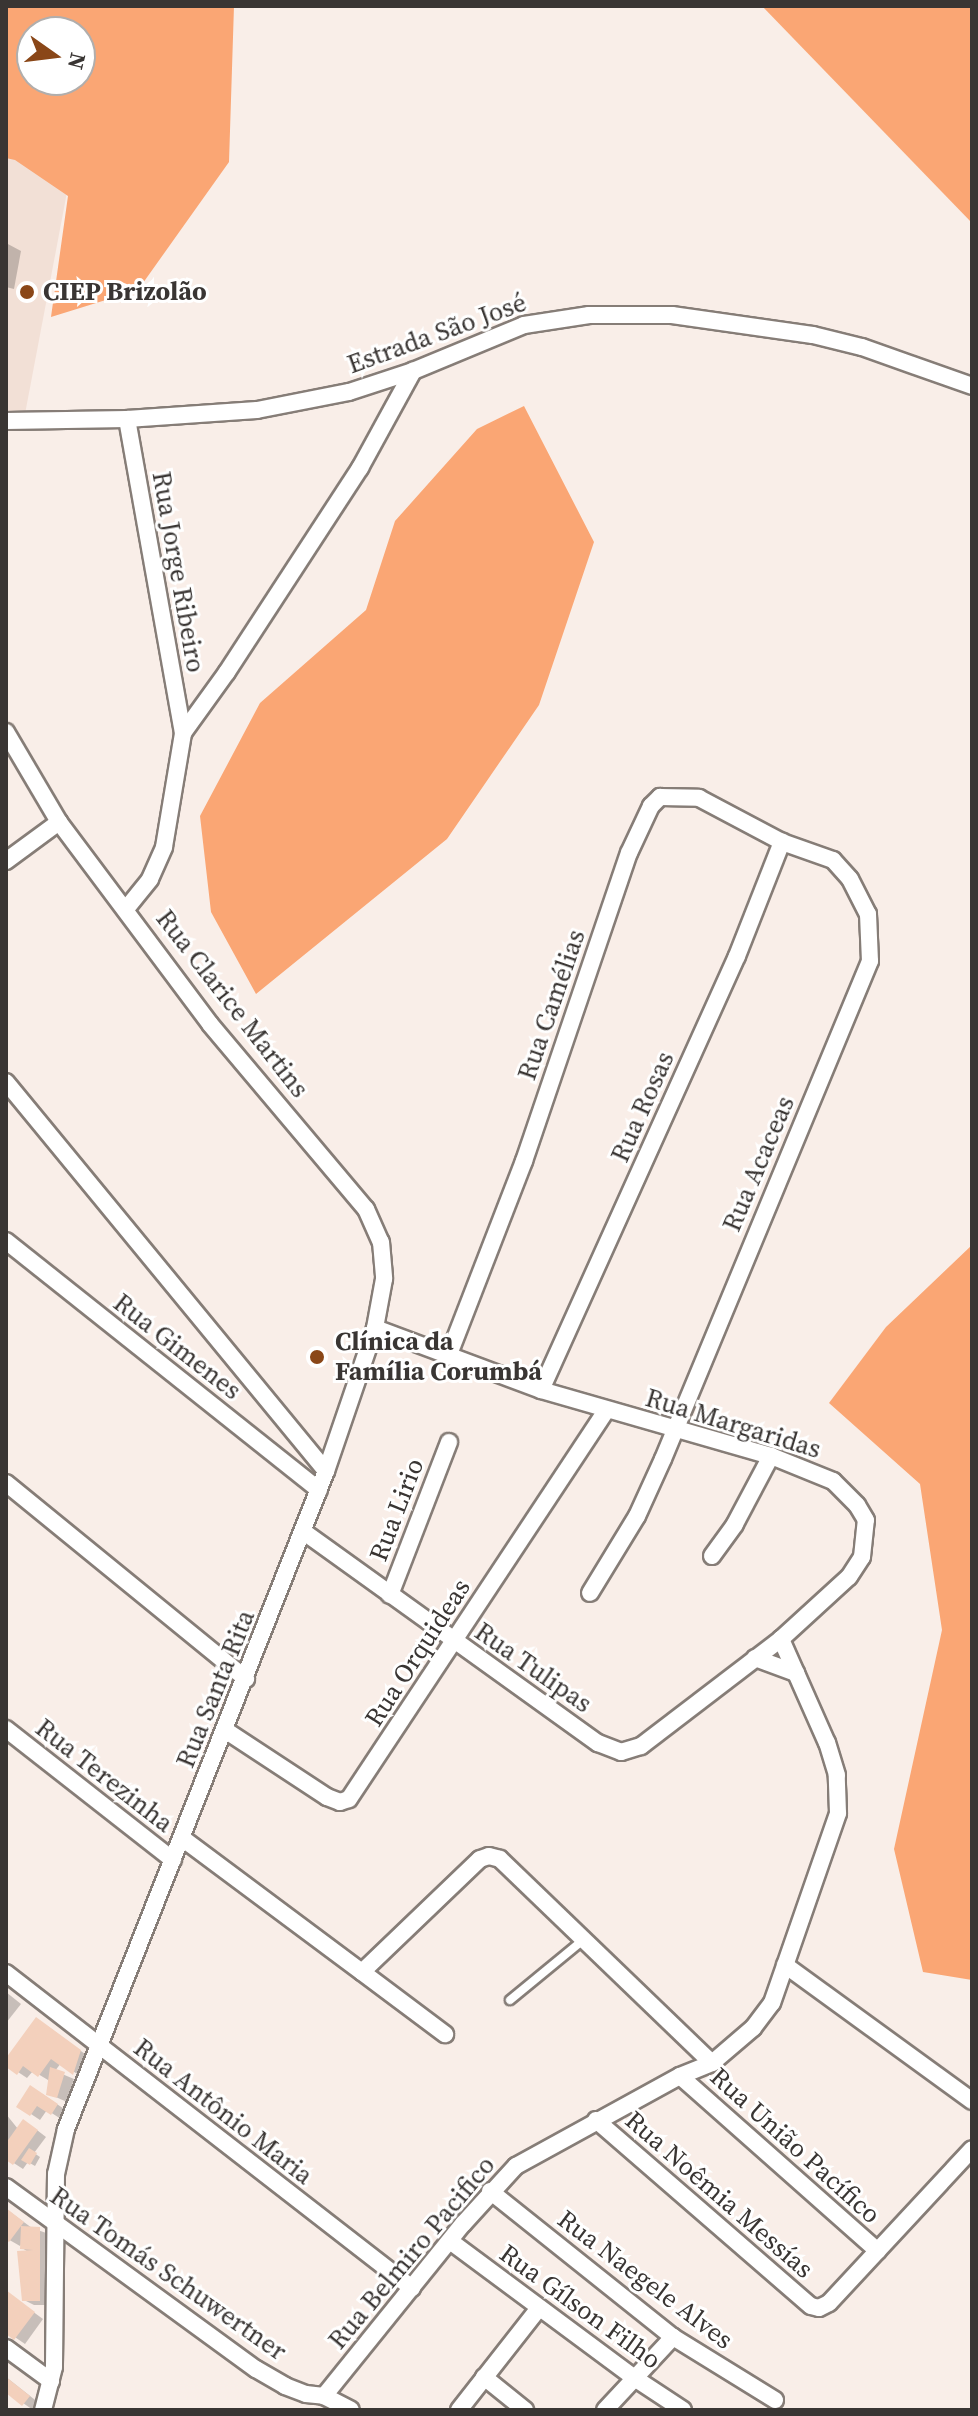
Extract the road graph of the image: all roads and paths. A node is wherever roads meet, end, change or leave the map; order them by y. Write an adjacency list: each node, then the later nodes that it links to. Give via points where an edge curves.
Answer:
1 (413, 371): 2 (street, Estrada São José, via 524,325 556,318 672,315 813,335); 3 (street, Estrada São José, via 349,392 257,410); 6 (street, Rua Clarice Martins, via 360,468)
2 (972, 386)
3 (127, 419): 4 (street, Estrada São José); 6 (street, Rua Jorge Ribeiro)
4 (6, 421)
5 (6, 732): 7 (street)
6 (183, 733): 10 (street, Rua Clarice Martins, via 164,847 150,879)
7 (59, 822): 9 (street); 10 (street)
8 (782, 842): 11 (street, Rua Camélias, via 833,860); 15 (street, Rua Camélias, via 699,798 660,797 651,806 629,853 524,1161); 16 (street, Rua Rosas, via 737,956)
9 (6, 861)
10 (126, 909): 14 (street, Rua Clarice Martins, via 210,1024 366,1209 381,1242 384,1279)
11 (868, 914): 18 (street, Rua Acaceas, via 870,961)
12 (6, 1082): 21 (street)
13 (6, 1241): 23 (street, Rua Gimenes)
14 (375, 1328): 15 (street, Rua Margaridas); 21 (street, Rua Clarice Martins)
15 (448, 1357): 16 (street, Rua Margaridas)
16 (541, 1390): 17 (street, Rua Margaridas)
17 (606, 1410): 18 (street, Rua Margaridas); 29 (street, Rua Orquideas)
18 (674, 1429): 20 (street, Rua Margaridas); 26 (street, via 637,1516)
19 (449, 1442): 27 (street, Rua Lirio)
20 (771, 1456): 25 (street); 28 (street, Rua Margaridas, via 833,1481 866,1520 862,1557 849,1577)
21 (326, 1471): 23 (street, Rua Santa Rita)
22 (6, 1483): 32 (street)
23 (319, 1490): 24 (street, Rua Santa Rita)
24 (304, 1532): 27 (street, Rua Tulipas); 32 (street, Rua Santa Rita)
25 (712, 1556)
26 (590, 1593)
27 (390, 1595): 29 (street, Rua Tulipas)
28 (781, 1639): 30 (street, Rua Margaridas); 31 (street, Rua Belmiro Pacifico)
29 (454, 1641): 34 (street, Rua Orquideas, via 349,1799 327,1797); 35 (street, Rua Tulipas, via 598,1743)
30 (755, 1658): 31 (street); 35 (street, Rua Margaridas, via 641,1746)
31 (796, 1673): 39 (street, Rua Belmiro Pacifico, via 834,1765 838,1813)
32 (246, 1679): 34 (street, Rua Santa Rita)
33 (6, 1729): 37 (street, Rua Terezinha)
34 (225, 1730): 36 (street, Rua Santa Rita)
35 (621, 1752)
36 (182, 1838): 37 (street, Rua Santa Rita); 40 (street)
37 (173, 1860): 44 (street, Rua Santa Rita)
38 (583, 1940): 40 (street, via 500,1859 489,1856); 42 (lane); 45 (street)
39 (785, 1965): 45 (street, Rua Belmiro Pacifico, via 772,2003 753,2028); 47 (street)
40 (362, 1972): 43 (street)
41 (6, 1973): 44 (street, Rua Antônio Maria)
42 (510, 2000)
43 (445, 2034)
44 (98, 2046): 52 (street, Rua Santa Rita, via 66,2129 56,2174); 55 (street, Rua Antônio Maria)
45 (712, 2063): 46 (street, Rua Belmiro Pacifico)
46 (680, 2076): 48 (street, Rua Belmiro Pacifico); 54 (street, Rua União Pacífico)
47 (972, 2101)
48 (596, 2120): 51 (street, Rua Belmiro Pacifico, via 516,2166); 56 (street, Rua Noêmia Messías)
49 (972, 2149): 54 (street, Rua União Pacífico)
50 (6, 2187): 52 (street, Rua Tomás Schuwertner)
51 (490, 2191): 53 (street, Rua Belmiro Pacifico); 58 (street, Rua Naegele Alves)
52 (55, 2225): 62 (street, Rua Santa Rita, via 57,2322); 63 (street, Rua Tomás Schuwertner, via 256,2369 285,2386)
53 (450, 2241): 55 (street, Rua Belmiro Pacifico); 57 (street, Rua Gílson Filho)
54 (878, 2251): 56 (street, Rua União Pacífico, via 829,2303)
55 (412, 2288): 63 (street, Rua Belmiro Pacifico)
56 (811, 2306)
57 (539, 2308): 60 (street); 61 (street, Rua Gílson Filho)
58 (673, 2337): 61 (street); 64 (street, Rua Naegele Alves)
59 (6, 2348): 62 (street)
60 (484, 2377): 67 (street); 68 (street)
61 (633, 2377): 69 (street); 70 (street, Rua Gílson Filho)
62 (51, 2381): 65 (street, Rua Santa Rita)
63 (324, 2396): 66 (street, Rua Tomás Schuwertner)
64 (775, 2400)
65 (43, 2410)
66 (351, 2410)
67 (459, 2410)
68 (525, 2410)
69 (605, 2410)
70 (683, 2410)

